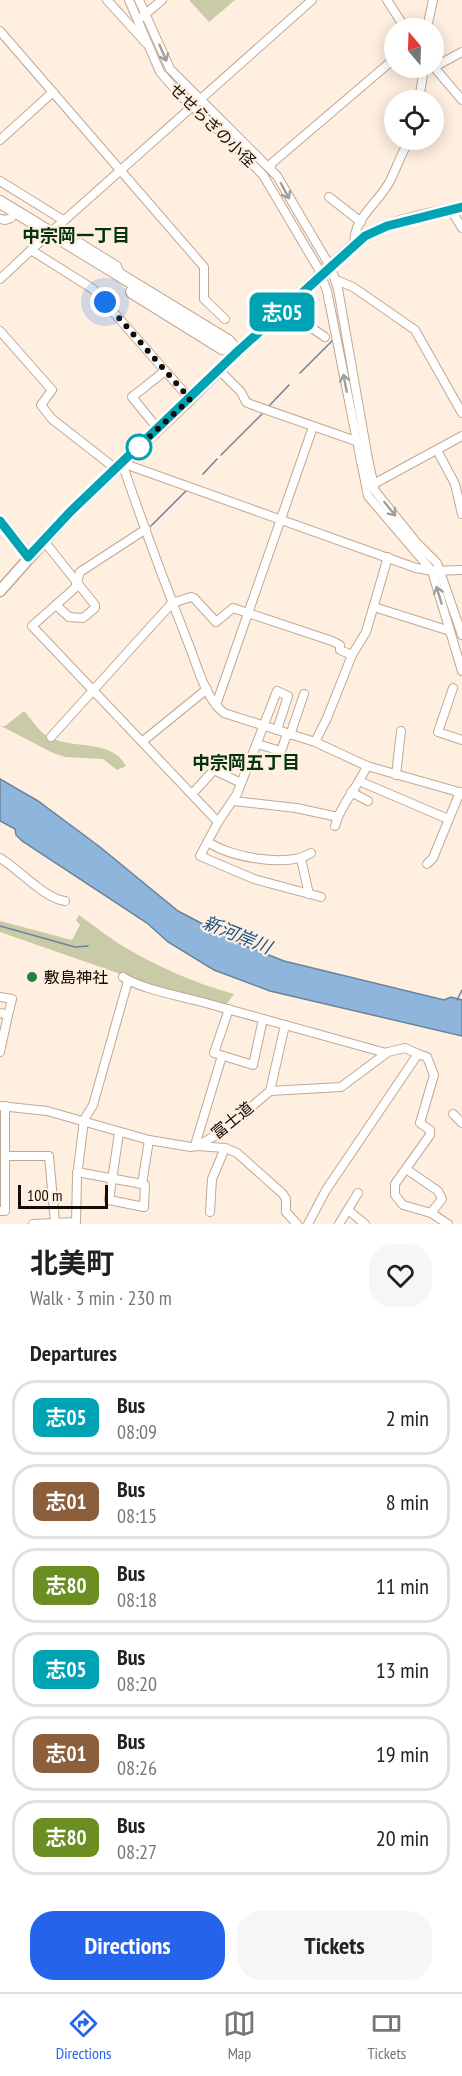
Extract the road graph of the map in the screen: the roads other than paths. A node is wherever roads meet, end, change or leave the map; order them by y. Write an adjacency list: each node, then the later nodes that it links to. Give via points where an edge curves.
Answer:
1 (107, 0): 12 (street)
2 (129, 0): 8 (street, せせらぎの小径)
3 (139, 0): 8 (street, せせらぎの小径)
4 (162, 0): 8 (street)
5 (312, 0): 19 (street)
6 (387, 0): 9 (street)
7 (433, 0): 10 (street)
8 (142, 17): 12 (street, せせらぎの小径); 19 (street, せせらぎの小径, one-way to 19)
9 (399, 18)
10 (429, 18)
11 (0, 31): 17 (street)
12 (150, 49): 19 (street, せせらぎの小径, via 160,72)
13 (462, 52): 14 (street)
14 (444, 62)
15 (384, 68): 22 (street)
16 (443, 78): 18 (street)
17 (53, 92): 20 (street); 23 (street)
18 (462, 100)
19 (194, 103): 22 (street, せせらぎの小径, via 218,116); 23 (street); 36 (street, せせらぎの小径, via 263,175)
20 (0, 140)
21 (404, 150): 31 (street, via 385,191)
22 (270, 168): 36 (street, せせらぎの小径, one-way to 36)
23 (121, 170): 30 (street); 39 (street, via 204,267 204,299)
24 (0, 181): 30 (street)
25 (329, 197): 31 (street)
26 (0, 202): 33 (highway)
27 (462, 207): 28 (main road)
28 (451, 210): 32 (street); 34 (main road, via 387,226)
29 (4, 216): 33 (highway)
30 (63, 220): 33 (street)
31 (361, 222): 34 (street)
32 (462, 228)
33 (47, 236): 35 (street); 42 (highway, via 222,348); 42 (highway, via 70,245 228,341)
34 (355, 244): 36 (main road)
35 (31, 250): 37 (street); 44 (street, via 93,289)
36 (328, 274): 38 (main road); 46 (street, via 415,330); 50 (street, せせらぎの小径, one-way to 36, via 333,323); 53 (street, せせらぎの小径, via 358,394)
37 (0, 279)
38 (285, 310): 41 (street); 42 (main road)
39 (225, 319)
40 (0, 331): 52 (street, via 52,390 41,405 52,419)
41 (325, 337)
42 (237, 352): 43 (main road)
43 (219, 370): 45 (main road); 47 (street, via 246,402)
44 (165, 371): 45 (street); 48 (street, via 132,397)
45 (190, 399): 48 (main road)
46 (462, 413)
47 (313, 427): 50 (street); 55 (street)
48 (158, 429): 52 (main road)
49 (462, 436): 51 (street)
50 (356, 441): 53 (street, せせらぎの小径)
51 (437, 450): 53 (street); 54 (street, via 455,484)
52 (119, 466): 55 (street); 57 (street); 58 (main road)
53 (370, 490): 61 (street, せせらぎの小径); 61 (street, one-way to 61, via 375,491 436,563)
54 (462, 514)
55 (281, 519): 60 (street); 68 (street)
56 (0, 521): 59 (main road)
57 (146, 529): 63 (street, via 80,572); 65 (street)
58 (44, 541): 59 (main road); 63 (street)
59 (28, 557): 64 (main road)
60 (388, 557): 61 (street); 67 (street)
61 (437, 571): 62 (street); 69 (street, せせらぎの小径, one-way to 61); 70 (street)
62 (462, 571)
63 (76, 582): 66 (street, via 75,588); 66 (street, via 95,608 82,618 69,617)
64 (0, 591)
65 (172, 603): 68 (street, via 194,598 216,622 233,608); 74 (street); 75 (street)
66 (56, 605): 74 (street, via 32,626)
67 (374, 607): 69 (street); 71 (street, via 366,632)
68 (249, 612): 71 (street, via 332,641); 77 (street)
69 (450, 631): 72 (street, せせらぎの小径)
70 (462, 635)
71 (352, 655): 85 (street)
72 (462, 671)
73 (453, 688): 83 (street, via 438,732)
74 (94, 689): 82 (street); 84 (street)
75 (207, 689): 77 (street); 84 (street)
76 (304, 694): 81 (street)
77 (216, 705): 78 (street, via 224,713)
78 (264, 726): 79 (street); 79 (street, via 277,692 288,696); 86 (street)
79 (277, 730): 81 (street)
80 (401, 731): 88 (street)
81 (288, 734): 85 (street); 86 (street, via 282,751)
82 (51, 737)
83 (462, 740)
84 (143, 741): 93 (street)
85 (315, 742): 87 (street)
86 (257, 744): 90 (street)
87 (367, 766): 88 (street); 89 (street)
88 (396, 775): 92 (street)
89 (359, 781): 91 (street); 97 (street)
90 (241, 783): 93 (street, via 214,770); 94 (street)
91 (351, 792): 95 (street); 96 (street)
92 (461, 792): 97 (street)
93 (192, 794): 98 (street)
94 (233, 801): 96 (street); 98 (street)
95 (368, 801)
96 (338, 817): 99 (street)
97 (448, 819): 104 (street)
98 (218, 822): 100 (street)
99 (335, 826)
100 (208, 842): 103 (street, via 218,849 246,856); 105 (street, via 200,856 255,879)
101 (311, 854): 103 (street)
102 (0, 858): 107 (street, via 34,885)
103 (301, 860): 105 (street)
104 (427, 864)
105 (309, 894): 106 (street)
106 (321, 897)
107 (65, 901)
108 (0, 997): 110 (street, via 12,999)
109 (228, 1009): 111 (street); 116 (street, via 214,1053); 121 (street, via 125,979 93,1105)
110 (4, 1014): 113 (street)
111 (263, 1018): 112 (street); 116 (street, via 253,1065)
112 (285, 1025): 114 (street); 117 (street)
113 (0, 1052)
114 (386, 1053): 115 (street, via 405,1048); 117 (street, 富士道, via 345,1086)
115 (418, 1053): 127 (street, via 427,1057 434,1075 420,1123 430,1130 430,1135); 141 (street, via 326,1190)
116 (222, 1056): 124 (street)
117 (270, 1091): 124 (street, 富士道, via 223,1131)
118 (2, 1106): 121 (street, 富士道, via 47,1111); 126 (street)
119 (453, 1114): 120 (street)
120 (462, 1122)
121 (84, 1123): 122 (street, 富士道); 128 (street)
122 (119, 1133): 123 (street, 富士道); 129 (street)
123 (149, 1140): 124 (street, 富士道); 130 (street)
124 (196, 1146): 125 (street)
125 (225, 1148): 134 (street, via 212,1179); 136 (street, via 241,1155 279,1189 286,1199)
126 (5, 1156): 133 (street, via 5,1211); 137 (street, via 49,1156)
127 (406, 1169): 135 (street, via 438,1191 442,1199); 135 (street, via 395,1184 397,1199)
128 (77, 1172): 129 (street); 137 (street, via 76,1222)
129 (113, 1179): 130 (street); 130 (street, via 109,1200 144,1207)
130 (142, 1184)
131 (358, 1193): 132 (street)
132 (348, 1210): 142 (street); 143 (street)
133 (0, 1211)
134 (210, 1212)
135 (431, 1213): 138 (street)
136 (287, 1221): 140 (street)
137 (55, 1222): 139 (street)
138 (437, 1222): 144 (street)
139 (33, 1224)
140 (297, 1224)
141 (308, 1224)
142 (339, 1224)
143 (365, 1224)
144 (448, 1224)

